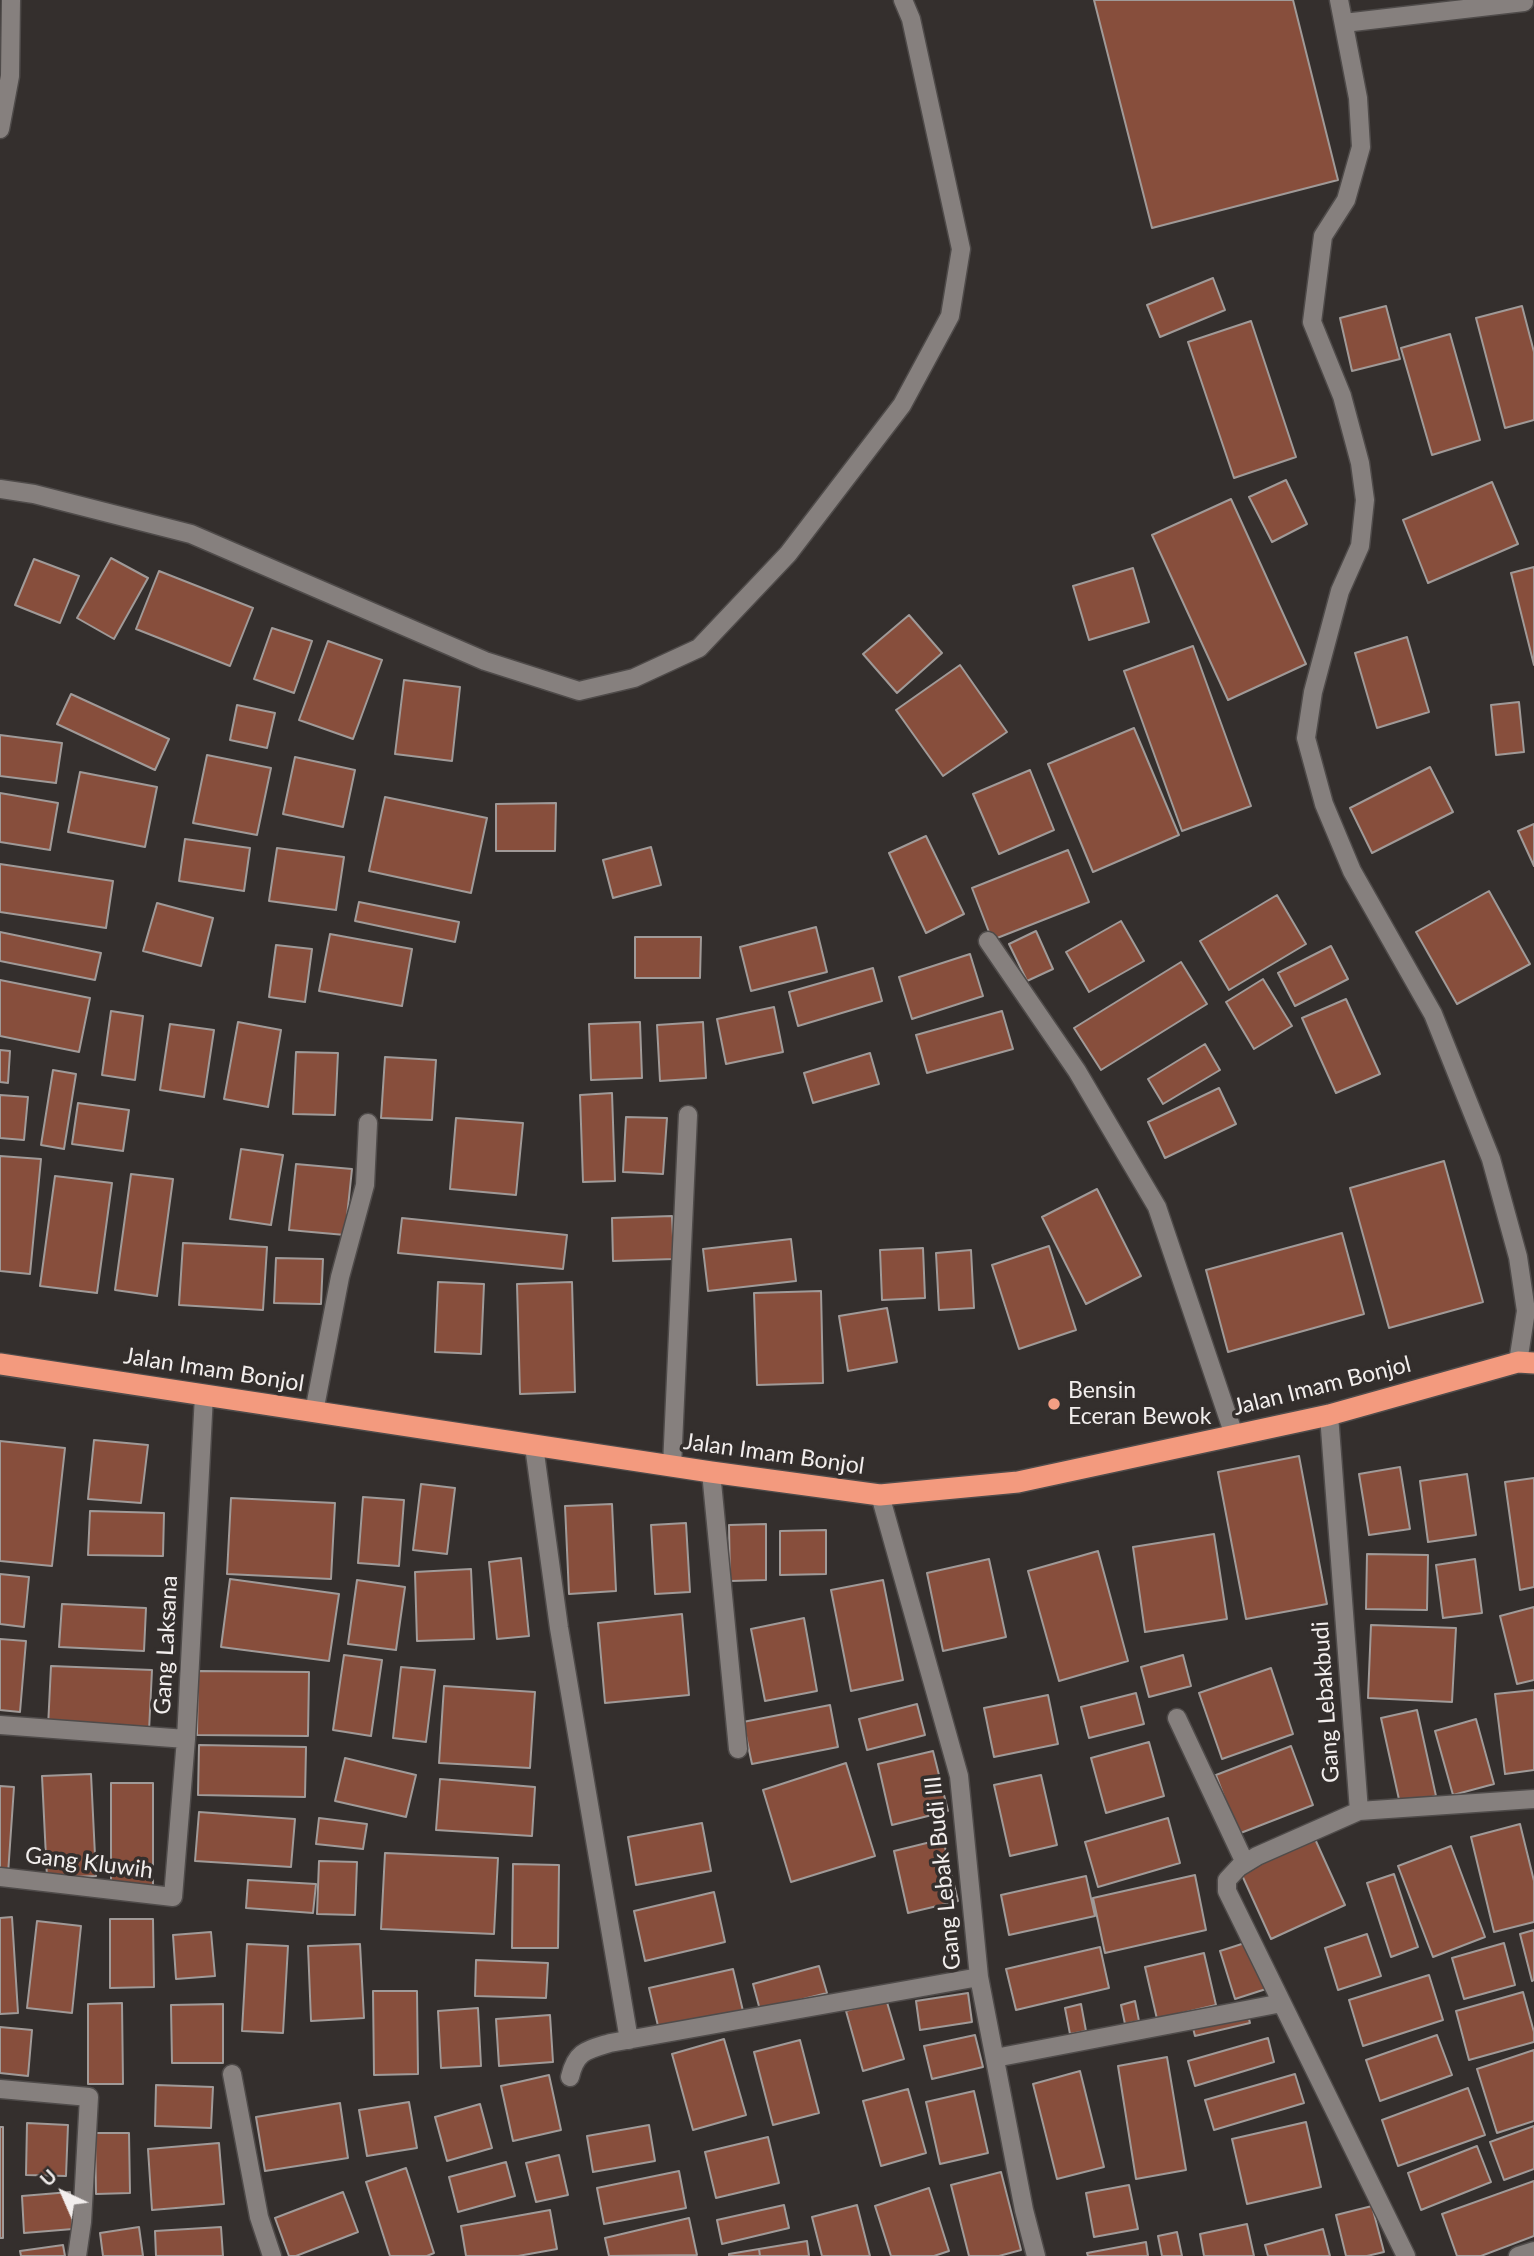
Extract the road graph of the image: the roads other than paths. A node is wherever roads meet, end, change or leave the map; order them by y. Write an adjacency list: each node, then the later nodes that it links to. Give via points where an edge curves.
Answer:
1 (11, 0): 6 (street, via 10,76)
2 (904, 0): 7 (street, via 961,248 950,316 902,405 788,554 699,648 634,678 579,691 485,661 191,534)
3 (1339, 0): 5 (street)
4 (1524, 2): 5 (street)
5 (1344, 23): 11 (street, via 1361,148 1346,200 1323,236 1312,322 1342,396 1365,500 1360,546 1340,592 1313,692 1306,738 1324,804 1352,871 1433,1014 1491,1159 1518,1257 1526,1311)
6 (0, 129)
7 (0, 489)
8 (988, 941): 16 (street, via 1077,1071 1157,1206)
9 (688, 1115): 18 (street)
10 (368, 1123): 14 (street, via 365,1185 340,1278)
11 (1526, 1363): 15 (highway, Jalan Imam Bonjol)
12 (0, 1364): 13 (highway, Jalan Imam Bonjol)
13 (204, 1395): 14 (highway, Jalan Imam Bonjol); 23 (street, Gang Laksana)
14 (314, 1412): 17 (highway, Jalan Imam Bonjol)
15 (1329, 1415): 16 (highway, Jalan Imam Bonjol); 26 (street, Gang Lebakbudi)
16 (1234, 1435): 20 (highway, Jalan Imam Bonjol, via 1018,1482)
17 (534, 1446): 18 (highway, Jalan Imam Bonjol); 32 (street, via 559,1628)
18 (672, 1466): 19 (highway, Jalan Imam Bonjol)
19 (712, 1472): 20 (highway, Jalan Imam Bonjol); 24 (street)
20 (880, 1495): 30 (street, Gang Lebak Budi III, via 959,1776)
21 (1177, 1718): 27 (street)
22 (0, 1725): 23 (street)
23 (186, 1739): 29 (street, Gang Laksana)
24 (738, 1749)
25 (1534, 1799): 26 (street, Gang Lebakbudi)
26 (1359, 1811): 27 (street)
27 (1245, 1863): 31 (street, via 1227,1880 1227,1891)
28 (0, 1877): 29 (street, Gang Kluwih)
29 (173, 1897)
30 (979, 1977): 32 (street); 33 (street, Gang Lebak Budi III)
31 (1282, 2003): 33 (street); 41 (street)
32 (629, 2040): 35 (street, via 583,2052 573,2063)
33 (995, 2058): 40 (street, Gang Lebak Budi III)
34 (232, 2074): 39 (street, via 259,2217)
35 (570, 2077)
36 (0, 2089): 38 (street, via 89,2097)
37 (1534, 2251): 42 (street)
38 (77, 2256)
39 (272, 2256)
40 (1036, 2256)
41 (1406, 2256)
42 (1518, 2256)

